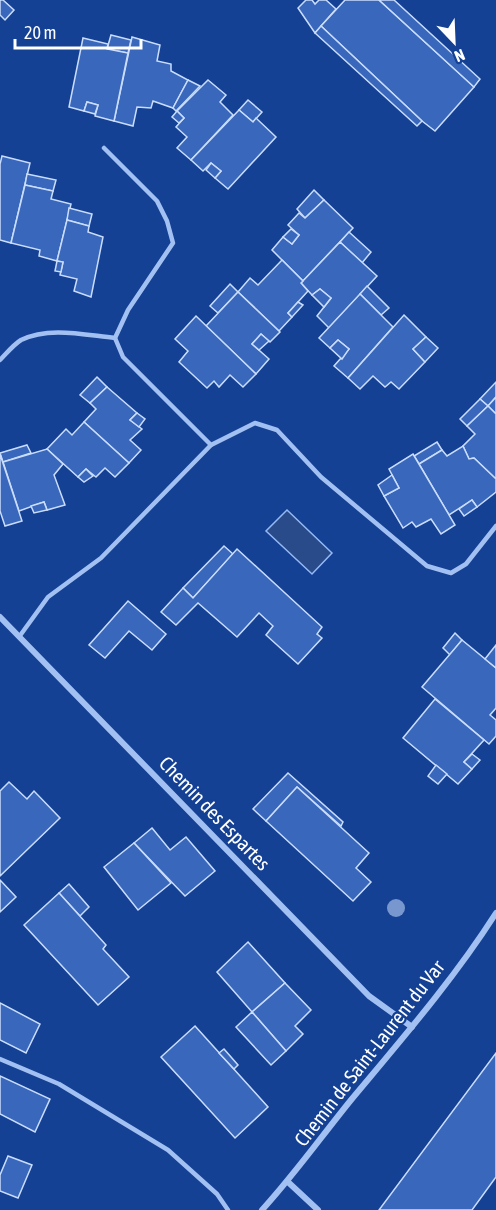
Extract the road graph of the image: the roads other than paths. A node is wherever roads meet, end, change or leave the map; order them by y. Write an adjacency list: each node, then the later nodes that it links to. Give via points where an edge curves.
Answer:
1 (104, 148): 2 (lane, via 157,201 173,243 128,310)
2 (116, 338): 3 (lane, via 62,332 37,334 19,342); 4 (lane, via 123,357)
3 (0, 360)
4 (212, 445): 5 (lane, via 255,423 277,430 321,477 427,566 451,573 466,564); 7 (lane, via 101,558 48,597)
5 (496, 526)
6 (0, 617): 7 (street, Chemin des Espartes)
7 (19, 637): 9 (street, Chemin des Espartes, via 369,996)
8 (496, 913): 9 (street, Chemin de Saint-Laurent du Var)
9 (412, 1027): 11 (street, Chemin de Saint-Laurent du Var)
10 (0, 1059): 12 (lane, via 59,1084 168,1150 217,1194)
11 (288, 1182): 13 (street, Chemin de Saint-Laurent du Var); 14 (street)
12 (228, 1210)
13 (262, 1210)
14 (318, 1210)

